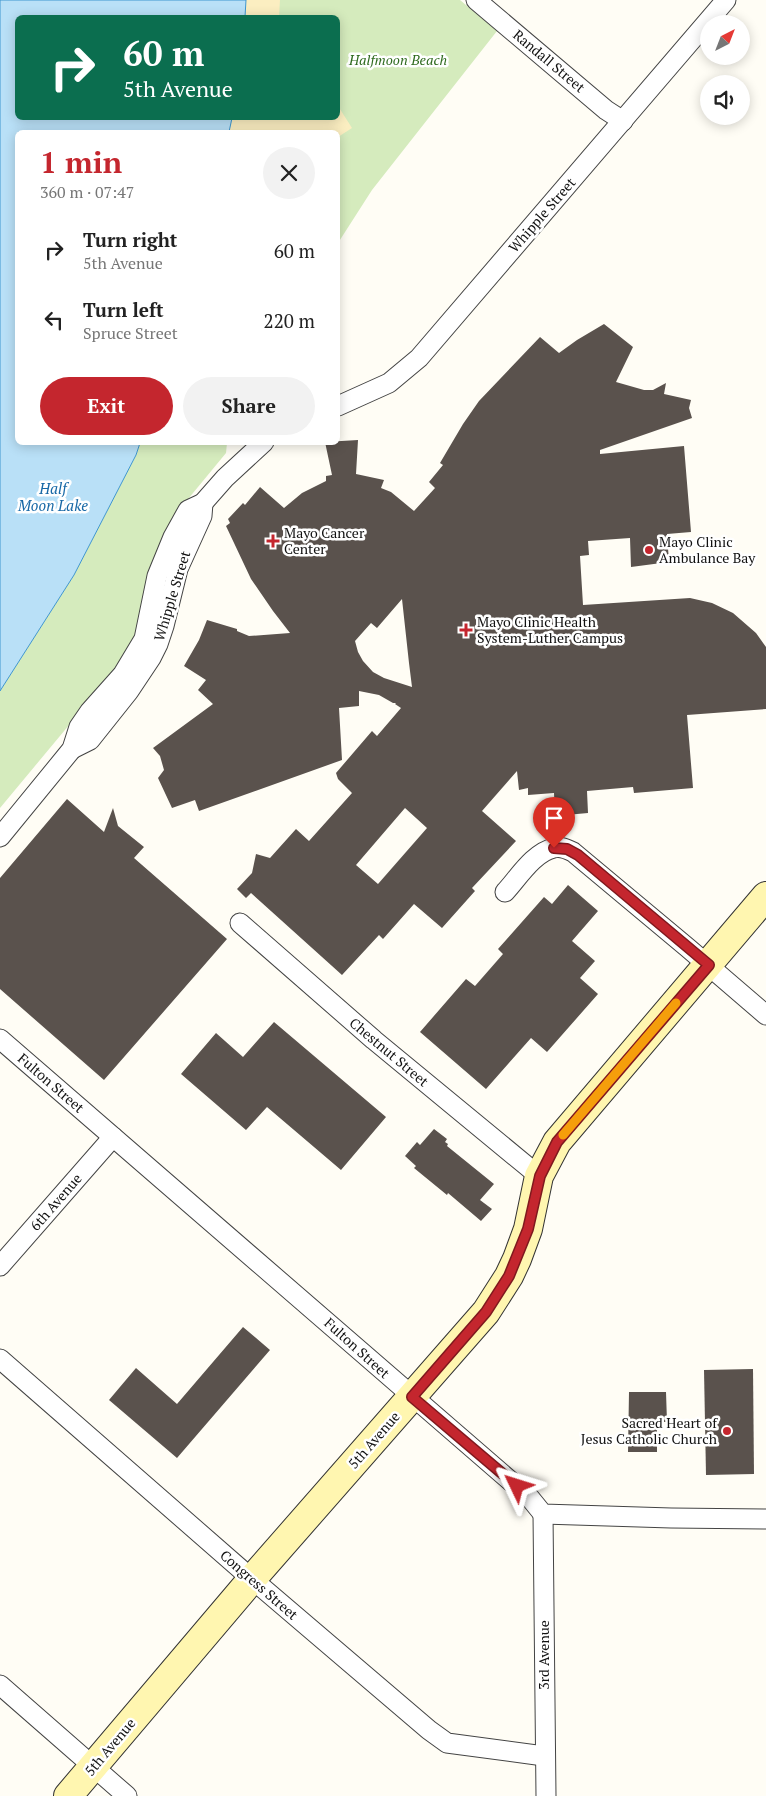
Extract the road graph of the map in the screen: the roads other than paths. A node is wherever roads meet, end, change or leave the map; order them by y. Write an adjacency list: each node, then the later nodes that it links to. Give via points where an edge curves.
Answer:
1 (476, 0): 3 (street, Randall Street)
2 (726, 0): 3 (street, Whipple Street)
3 (623, 121): 4 (street, Whipple Street, via 419,358 389,383)
4 (340, 405)
5 (261, 445): 6 (street, Whipple Street, via 203,503 202,516 178,569 164,626 151,658 90,740 72,749)
6 (0, 837)
7 (505, 892): 10 (street, via 538,856 554,848 567,849)
8 (766, 896): 10 (main road, 5th Avenue)
9 (240, 923): 14 (street, Chestnut Street, via 374,1040)
10 (709, 965): 11 (street); 14 (main road, 5th Avenue, via 557,1142)
11 (766, 1015)
12 (0, 1039): 13 (street, Fulton Street)
13 (113, 1137): 15 (street, 6th Avenue); 17 (street, Fulton Street)
14 (540, 1176): 17 (main road, 5th Avenue, via 528,1229 509,1276 486,1312)
15 (0, 1266)
16 (0, 1359): 20 (street, Congress Street)
17 (412, 1397): 18 (street, Fulton Street, via 530,1498); 20 (main road, 5th Avenue)
18 (543, 1514): 19 (street); 22 (street, 3rd Avenue)
19 (766, 1519)
20 (252, 1579): 22 (street, Congress Street, via 447,1742); 23 (main road, 5th Avenue)
21 (0, 1685): 23 (street)
22 (544, 1756): 26 (street, 3rd Avenue)
23 (93, 1766): 24 (main road, 5th Avenue); 25 (street)
24 (68, 1796)
25 (127, 1796)
26 (546, 1796)

